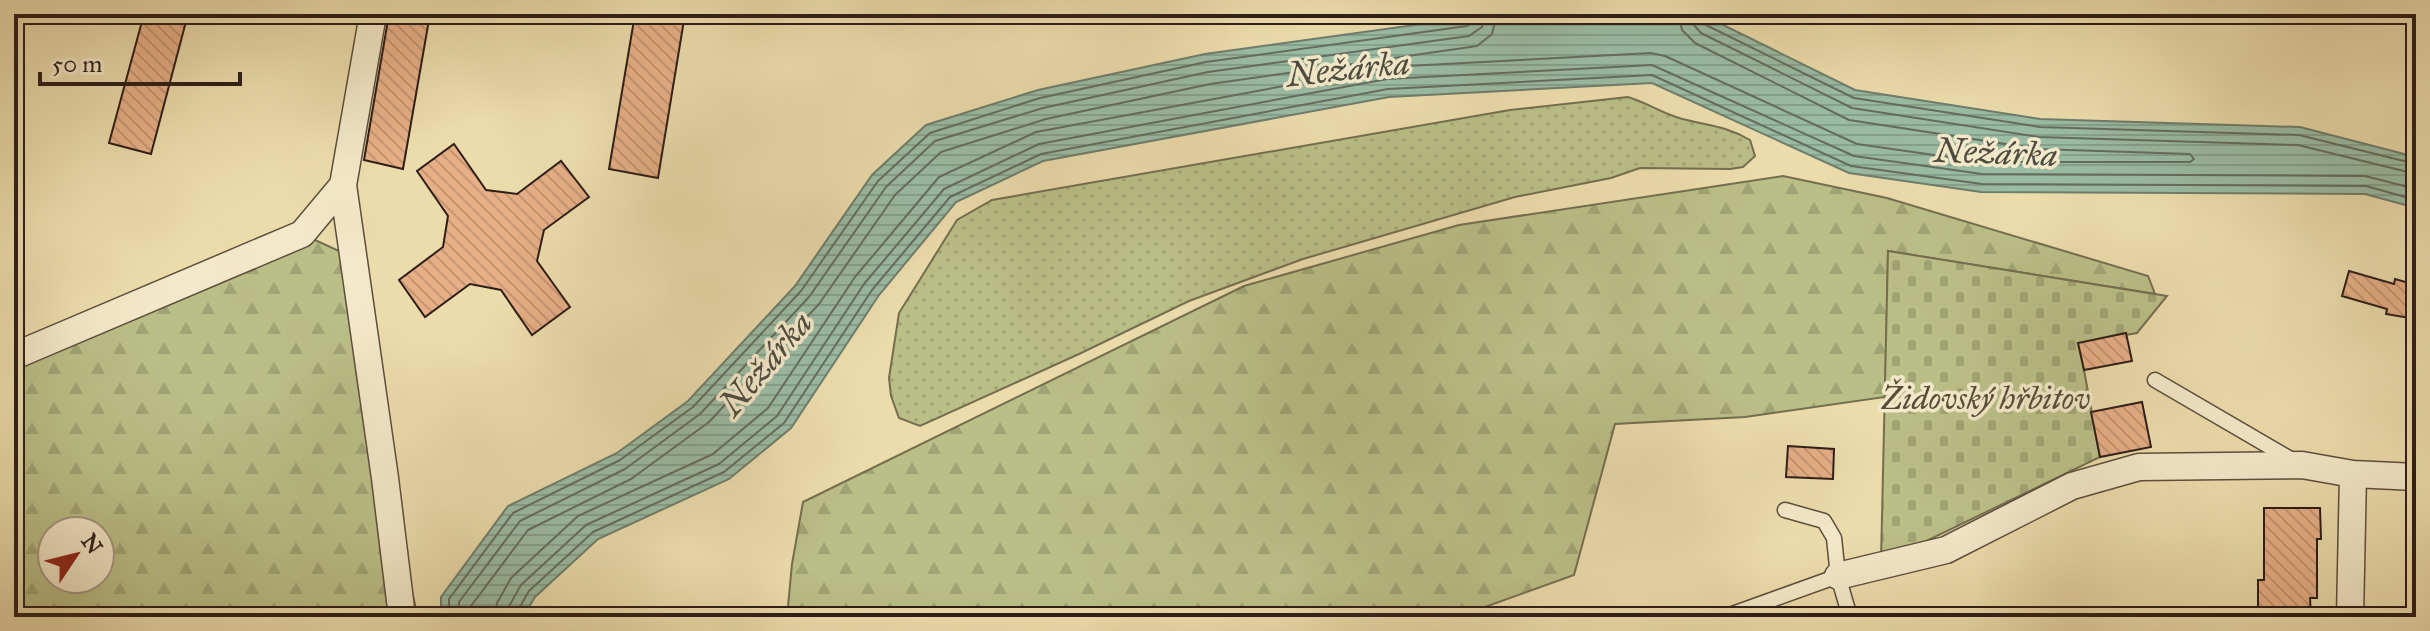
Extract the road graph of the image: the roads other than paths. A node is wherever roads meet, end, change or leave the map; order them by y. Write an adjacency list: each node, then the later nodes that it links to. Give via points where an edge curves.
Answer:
1 (373, 14): 2 (street)
2 (343, 185): 3 (street, via 302,234); 10 (street)
3 (20, 350)
4 (2155, 380): 5 (lane)
5 (2302, 465): 6 (street); 9 (street, via 2139,467 2072,486 1946,550)
6 (2353, 474): 7 (street); 13 (street)
7 (2416, 477)
8 (1785, 510): 9 (lane, via 1824,521 1834,538)
9 (1838, 576): 11 (lane); 12 (lane)
10 (402, 617)
11 (1724, 617)
12 (1850, 617)
13 (2350, 617)

